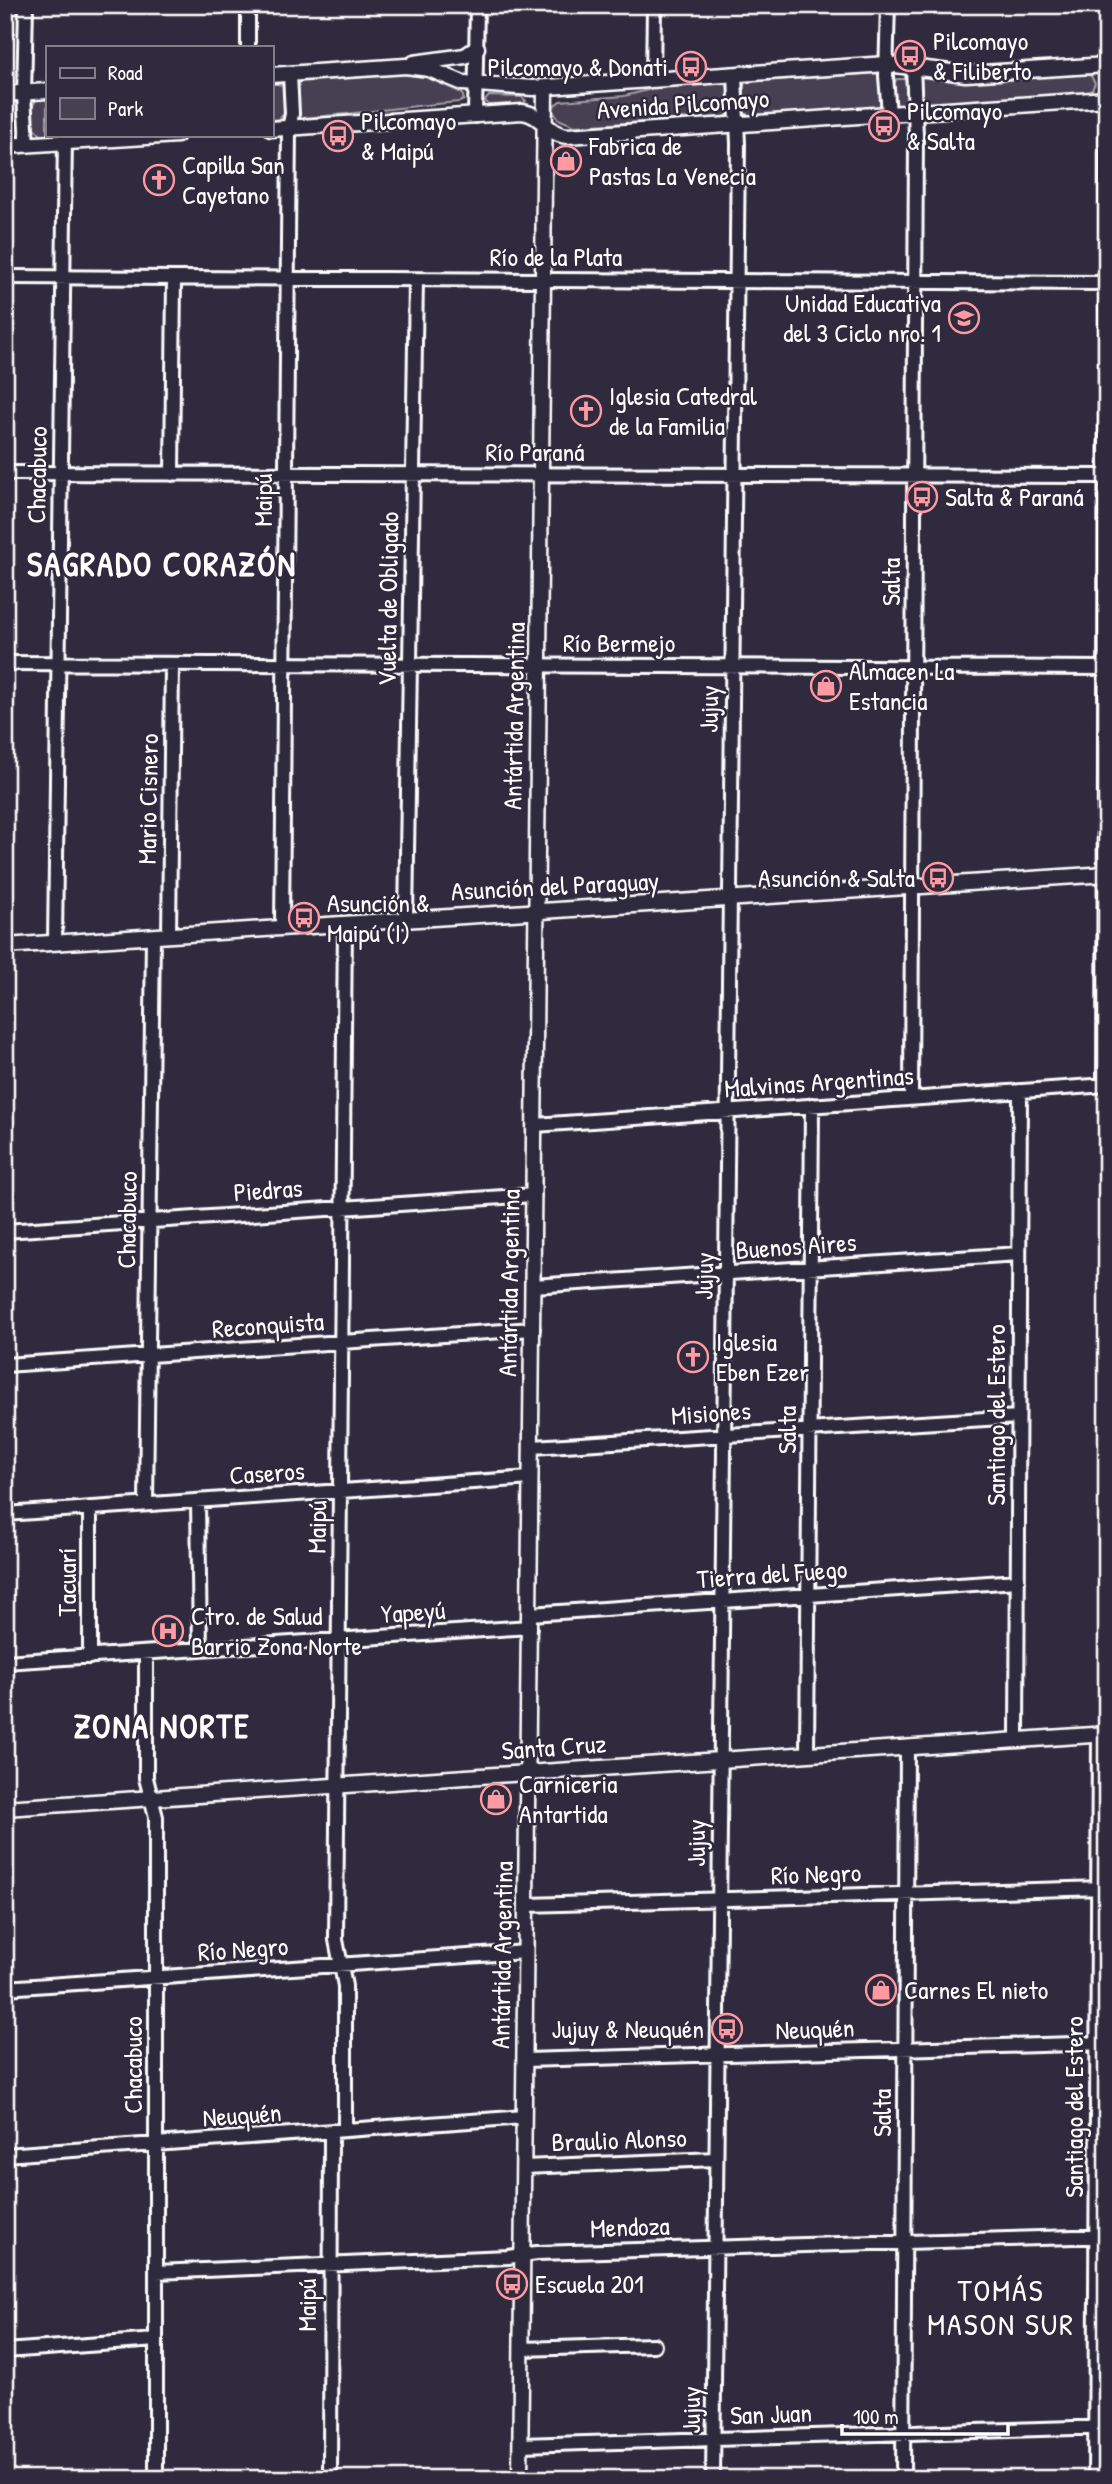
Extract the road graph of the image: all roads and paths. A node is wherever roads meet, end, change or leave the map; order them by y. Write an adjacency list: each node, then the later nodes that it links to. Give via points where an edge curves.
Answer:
1 (26, 5): 19 (street)
2 (248, 5): 6 (street)
3 (477, 5): 7 (street)
4 (654, 5): 15 (street)
5 (888, 5): 8 (street)
6 (248, 46)
7 (477, 48): 10 (main road, via 465,56); 16 (street)
8 (887, 64): 11 (main road, Avenida Pilcomayo); 14 (main road, Avenida Pilcomayo); 24 (street)
9 (1107, 65): 11 (main road, Avenida Pilcomayo, via 973,74)
10 (402, 66): 12 (main road, Avenida Pilcomayo); 16 (main road, Avenida Pilcomayo, via 421,67)
11 (913, 66): 23 (street, Salta)
12 (290, 74): 13 (main road, Avenida Pilcomayo); 28 (street, Maipú)
13 (273, 75)
14 (735, 75): 15 (main road, Avenida Pilcomayo); 27 (street, Jujuy)
15 (653, 80): 17 (main road, Avenida Pilcomayo)
16 (476, 85): 17 (main road, Avenida Pilcomayo); 25 (street)
17 (545, 87): 26 (main road, Antártida Argentina)
18 (46, 91): 19 (main road)
19 (24, 93): 20 (main road); 32 (street)
20 (5, 94)
21 (1107, 99): 23 (main road, Avenida Pilcomayo)
22 (1107, 107): 42 (street)
23 (915, 112): 24 (main road, Avenida Pilcomayo); 41 (street, Salta)
24 (889, 114): 27 (main road, Avenida Pilcomayo)
25 (475, 116): 26 (main road, Avenida Pilcomayo, via 525,113); 28 (main road, Avenida Pilcomayo)
26 (545, 124): 27 (main road, Avenida Pilcomayo, via 554,133 567,136); 39 (main road, Antártida Argentina)
27 (738, 124): 40 (street, Jujuy)
28 (289, 128): 29 (main road, Avenida Pilcomayo); 37 (street, Maipú)
29 (273, 129)
30 (139, 136): 31 (main road)
31 (64, 138): 32 (main road); 35 (street, Chacabuco)
32 (27, 144): 33 (main road)
33 (5, 146)
34 (5, 276): 35 (street, Río de la Plata)
35 (62, 277): 36 (street, Río de la Plata); 44 (street, Chacabuco)
36 (174, 279): 37 (street, Río de la Plata); 45 (street)
37 (288, 279): 38 (street, Río de la Plata); 46 (street, Maipú)
38 (416, 280): 39 (street, Río de la Plata); 47 (street, Vuelta de Obligado)
39 (543, 280): 40 (street, Río de la Plata); 48 (main road, Antártida Argentina)
40 (737, 281): 41 (street, Río de la Plata); 49 (street, Jujuy)
41 (915, 282): 42 (street, Río de la Plata); 50 (street, Salta)
42 (1106, 283): 51 (street)
43 (5, 473): 44 (street, Río Paraná)
44 (60, 474): 45 (street, Río Paraná); 53 (street, Chacabuco)
45 (172, 474): 46 (street, Río Paraná)
46 (286, 474): 47 (street, Río Paraná); 55 (street, Maipú)
47 (413, 475): 48 (street, Río Paraná); 56 (street, Vuelta de Obligado)
48 (541, 475): 49 (street, Río Paraná); 57 (main road, Antártida Argentina)
49 (734, 475): 50 (street, Río Paraná); 58 (street, Jujuy)
50 (914, 476): 51 (street, Río Paraná); 59 (street, Salta)
51 (1106, 476): 60 (street)
52 (5, 663): 53 (street, Río Bermejo)
53 (58, 663): 54 (street, Río Bermejo); 70 (street, Chacabuco)
54 (172, 664): 55 (street, Río Bermejo); 68 (street, Mario Cisnero)
55 (285, 664): 56 (street, Río Bermejo); 67 (street, Maipú)
56 (410, 665): 57 (street, Río Bermejo); 65 (street, Vuelta de Obligado)
57 (539, 666): 58 (street, Río Bermejo); 64 (main road, Antártida Argentina)
58 (733, 666): 59 (street, Río Bermejo); 63 (street, Jujuy)
59 (913, 667): 60 (street, Río Bermejo); 62 (street, Salta)
60 (1106, 668): 61 (street)
61 (1105, 875): 62 (main road, Asunción del Paraguay); 72 (street)
62 (912, 888): 63 (main road, Asunción del Paraguay); 74 (street, Salta)
63 (730, 900): 64 (main road, Asunción del Paraguay); 76 (street, Jujuy)
64 (537, 912): 65 (main road, Asunción del Paraguay); 77 (main road, Antártida Argentina)
65 (406, 919): 66 (main road, Asunción del Paraguay)
66 (345, 923): 67 (main road, Asunción del Paraguay); 79 (street, Maipú)
67 (282, 927): 68 (main road, Asunción del Paraguay)
68 (169, 935): 69 (main road, Asunción del Paraguay)
69 (153, 936): 70 (main road, Asunción del Paraguay); 80 (street, Chacabuco)
70 (55, 942): 71 (main road, Asunción del Paraguay)
71 (5, 946)
72 (1105, 1085): 73 (street, Malvinas Argentinas)
73 (1020, 1091): 74 (street, Malvinas Argentinas); 82 (street, Santiago del Estero)
74 (911, 1098): 75 (street, Malvinas Argentinas)
75 (812, 1105): 76 (street, Malvinas Argentinas); 83 (street, Salta)
76 (728, 1111): 77 (street, Malvinas Argentinas); 84 (street, Jujuy)
77 (535, 1125): 78 (main road, Antártida Argentina)
78 (534, 1195): 79 (street, Piedras); 85 (main road, Antártida Argentina)
79 (342, 1208): 80 (street, Piedras); 87 (street, Maipú)
80 (149, 1221): 81 (street, Piedras); 88 (street, Chacabuco)
81 (5, 1231)
82 (1019, 1254): 83 (street, Buenos Aires); 90 (street, Santiago del Estero)
83 (811, 1268): 84 (street, Buenos Aires); 91 (street, Salta)
84 (727, 1273): 85 (street, Buenos Aires); 92 (street, Jujuy)
85 (533, 1286): 86 (main road, Antártida Argentina)
86 (533, 1329): 87 (street, Reconquista); 93 (main road, Antártida Argentina)
87 (341, 1342): 88 (street, Reconquista); 95 (street, Maipú)
88 (148, 1356): 89 (street, Reconquista); 97 (street, Chacabuco)
89 (5, 1365)
90 (1018, 1417): 91 (street, Misiones); 100 (street, Santiago del Estero)
91 (810, 1430): 92 (street, Misiones); 101 (street, Salta)
92 (725, 1435): 93 (street, Misiones); 102 (street, Jujuy)
93 (532, 1447): 94 (main road, Antártida Argentina)
94 (531, 1478): 95 (street, Caseros); 103 (main road, Antártida Argentina)
95 (340, 1491): 96 (street, Caseros); 104 (street, Maipú)
96 (198, 1501): 97 (street, Caseros); 105 (street)
97 (146, 1504): 98 (street, Caseros)
98 (90, 1508): 99 (street, Caseros); 107 (street, Tacuarí)
99 (5, 1514)
100 (1018, 1581): 101 (street, Tierra del Fuego); 110 (street, Santiago del Estero)
101 (808, 1595): 102 (street, Tierra del Fuego); 112 (street, Salta)
102 (723, 1601): 103 (street, Tierra del Fuego); 113 (street, Jujuy)
103 (530, 1620): 104 (street, Yapeyú); 114 (main road, Antártida Argentina)
104 (338, 1640): 105 (street, Yapeyú); 115 (street, Maipú)
105 (200, 1649): 106 (street, Yapeyú)
106 (146, 1653): 107 (street, Yapeyú); 116 (street, Chacabuco, via 146,1778)
107 (90, 1657): 108 (street, Yapeyú)
108 (5, 1662)
109 (1103, 1735): 110 (main road, Santa Cruz); 118 (street, Santiago del Estero)
110 (1017, 1740): 111 (main road, Santa Cruz)
111 (906, 1748): 112 (main road, Santa Cruz); 119 (street, Salta)
112 (807, 1754): 113 (main road, Santa Cruz)
113 (720, 1760): 114 (main road, Santa Cruz); 120 (street, Jujuy)
114 (528, 1773): 115 (main road, Santa Cruz); 121 (main road, Antártida Argentina)
115 (337, 1786): 116 (main road, Santa Cruz); 123 (street, Maipú, via 336,1940)
116 (151, 1798): 117 (main road, Santa Cruz); 124 (street, Chacabuco, via 156,1817)
117 (5, 1808)
118 (1103, 1888): 119 (street, Río Negro); 126 (street, Santiago del Estero)
119 (906, 1894): 120 (street, Río Negro); 127 (street, Salta)
120 (718, 1899): 121 (street, Río Negro); 128 (street, Jujuy)
121 (527, 1905): 122 (main road, Antártida Argentina)
122 (526, 1952): 123 (street, Río Negro); 129 (main road, Antártida Argentina)
123 (341, 1965): 124 (street, Río Negro); 131 (street, Maipú)
124 (156, 1978): 125 (street, Río Negro); 133 (street, Chacabuco)
125 (5, 1988)
126 (1102, 2043): 127 (street, Neuquén); 137 (street, Santiago del Estero)
127 (905, 2049): 128 (street, Neuquén); 138 (street, Salta)
128 (717, 2055): 129 (street, Neuquén); 135 (street, Jujuy)
129 (525, 2060): 130 (main road, Antártida Argentina)
130 (524, 2117): 131 (street, Neuquén); 136 (main road, Antártida Argentina)
131 (345, 2130): 132 (street, Neuquén)
132 (331, 2131): 133 (street, Neuquén); 141 (street, Maipú)
133 (156, 2144): 134 (street, Neuquén); 142 (street, Chacabuco)
134 (5, 2155)
135 (716, 2159): 136 (street, Braulio Alonso); 139 (street, Jujuy)
136 (524, 2167): 140 (main road, Antártida Argentina)
137 (1102, 2236): 138 (street, Mendoza); 147 (street, Santiago del Estero)
138 (904, 2241): 139 (street, Mendoza); 148 (street, Salta)
139 (715, 2247): 140 (street, Mendoza); 149 (street, Jujuy)
140 (523, 2255): 141 (street, Mendoza); 145 (main road, Antártida Argentina)
141 (330, 2264): 142 (street, Mendoza); 152 (street, Maipú)
142 (156, 2272): 143 (street, Chacabuco)
143 (156, 2340): 146 (street); 151 (street, Chacabuco)
144 (654, 2345): 145 (street)
145 (522, 2349): 150 (main road, Antártida Argentina)
146 (5, 2351)
147 (1101, 2427): 148 (street, San Juan); 156 (street, Santiago del Estero)
148 (903, 2433): 149 (street, San Juan); 155 (street, Salta)
149 (714, 2439): 150 (street, San Juan); 154 (street, Jujuy)
150 (521, 2445): 153 (main road, Antártida Argentina)
151 (156, 2479)
152 (330, 2479)
153 (520, 2479)
154 (713, 2479)
155 (903, 2479)
156 (1095, 2479)

